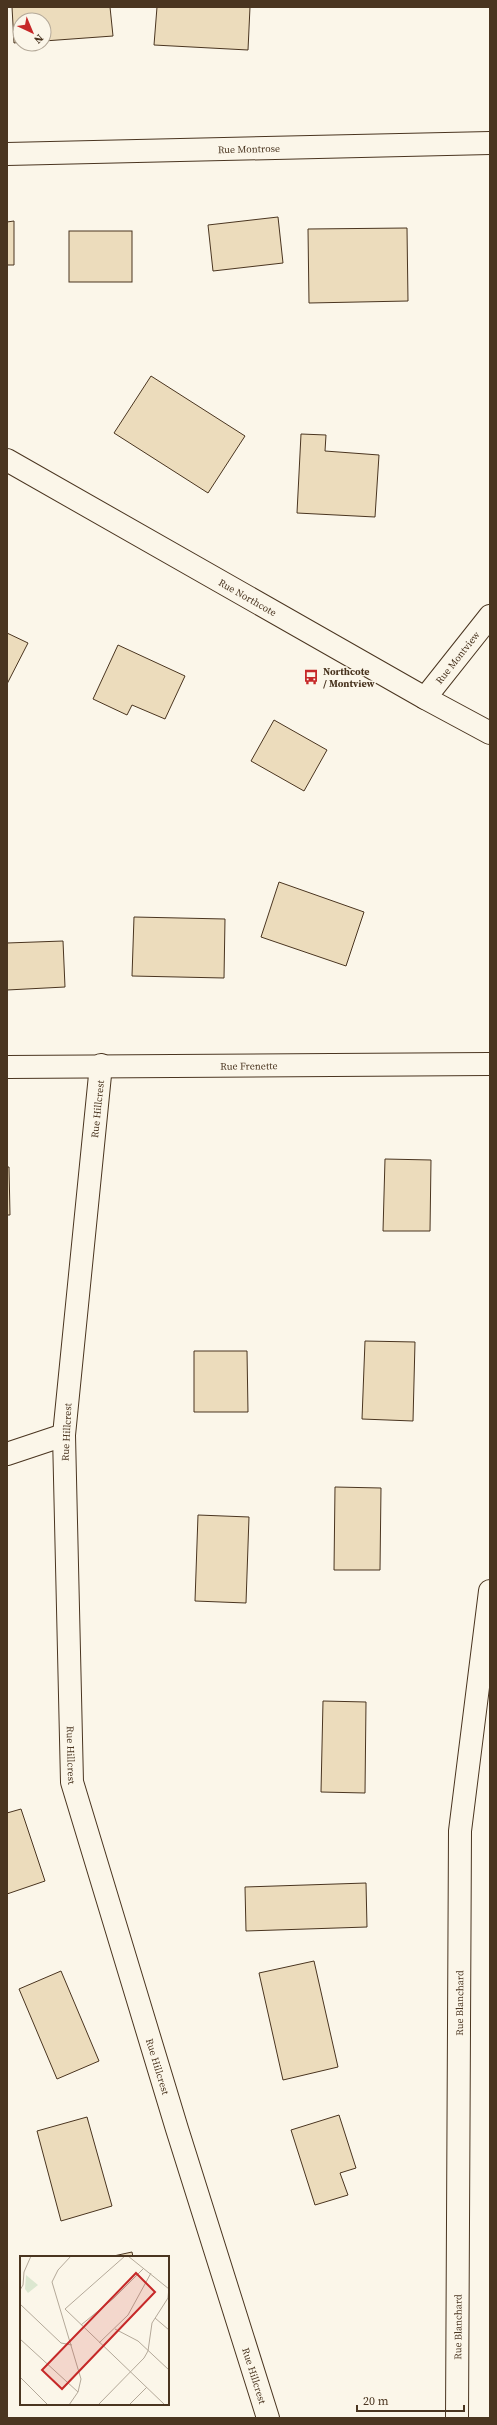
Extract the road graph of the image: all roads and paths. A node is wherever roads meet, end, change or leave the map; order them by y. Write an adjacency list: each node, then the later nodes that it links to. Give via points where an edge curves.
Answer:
1 (490, 142): 2 (street, Rue Montrose)
2 (7, 154)
3 (7, 460): 5 (street, Rue Northcote)
4 (490, 616): 5 (street, Rue Montview)
5 (425, 698): 6 (street, Rue Northcote)
6 (490, 733)
7 (490, 1064): 8 (street, Rue Frenette)
8 (101, 1065): 9 (street, Rue Frenette); 10 (street, Rue Hillcrest)
9 (7, 1067)
10 (64, 1435): 11 (street); 13 (street, Rue Hillcrest, via 72,1782)
11 (7, 1454)
12 (490, 1591): 14 (street, Rue Blanchard, via 460,1831)
13 (268, 2418)
14 (457, 2418)

